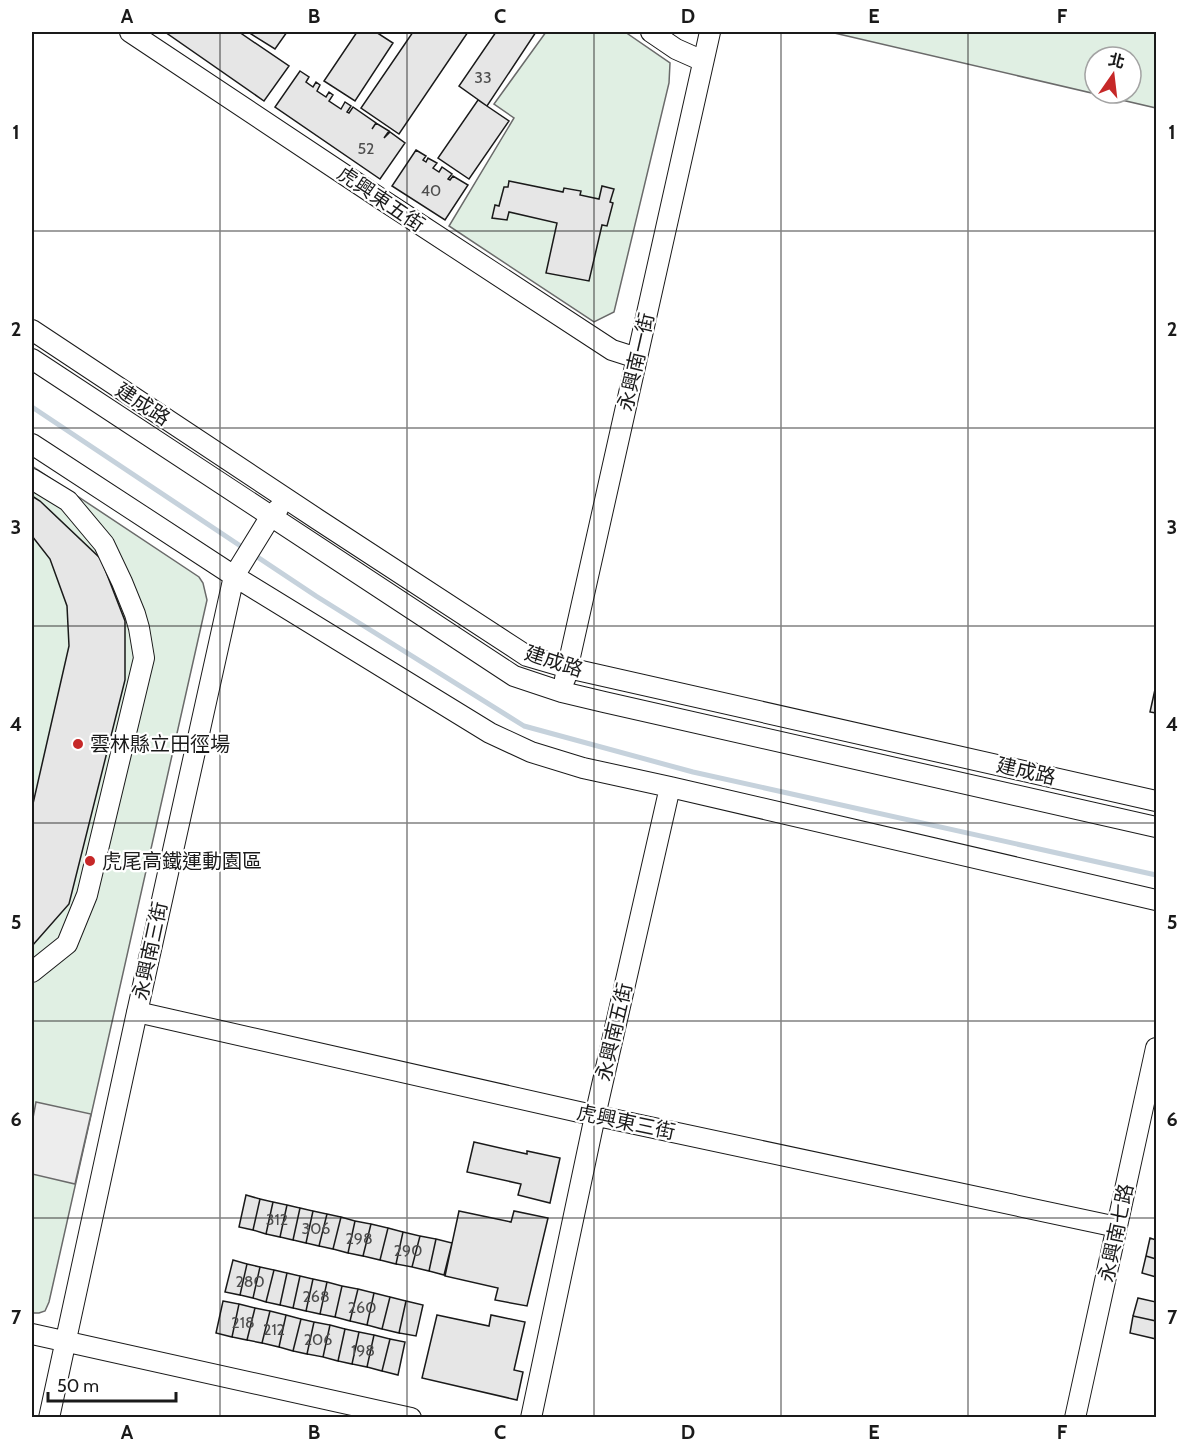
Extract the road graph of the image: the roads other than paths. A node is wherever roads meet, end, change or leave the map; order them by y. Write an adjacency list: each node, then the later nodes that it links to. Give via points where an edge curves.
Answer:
1 (130, 32): 6 (street, 虎興東五街, via 602,344)
2 (651, 32): 4 (street)
3 (710, 32): 4 (street, 永興南一街)
4 (703, 61): 6 (street, 永興南一街)
5 (32, 330): 10 (street, 建成路)
6 (637, 358): 13 (street, 永興南一街)
7 (32, 359): 11 (street, 建成路)
8 (32, 444): 12 (street)
9 (32, 479): 19 (street, via 68,501 104,544 135,614 144,658 87,896 67,944)
10 (286, 499): 11 (street, 永興南三街); 13 (street, 建成路, via 527,656)
11 (269, 520): 12 (street, 永興南三街); 14 (street, 建成路, via 514,676)
12 (237, 570): 15 (street, via 490,733 531,752 583,768); 20 (street, 永興南三街)
13 (568, 668): 14 (street, 永興南一街); 16 (street, 建成路)
14 (562, 692): 17 (street, 建成路)
15 (670, 787): 18 (street); 22 (street, 永興南五街)
16 (1156, 801)
17 (1156, 827)
18 (1156, 900)
19 (32, 972)
20 (137, 1012): 22 (street, 虎興東三街); 25 (street, 永興南三街)
21 (1156, 1048): 23 (street, 永興南七路)
22 (594, 1116): 23 (street, 虎興東三街); 28 (street, 永興南五街)
23 (1117, 1227): 29 (street, 永興南七路)
24 (32, 1334): 25 (street)
25 (65, 1342): 26 (street, 永興南三街); 27 (street)
26 (49, 1418)
27 (411, 1418)
28 (531, 1418)
29 (1075, 1418)

